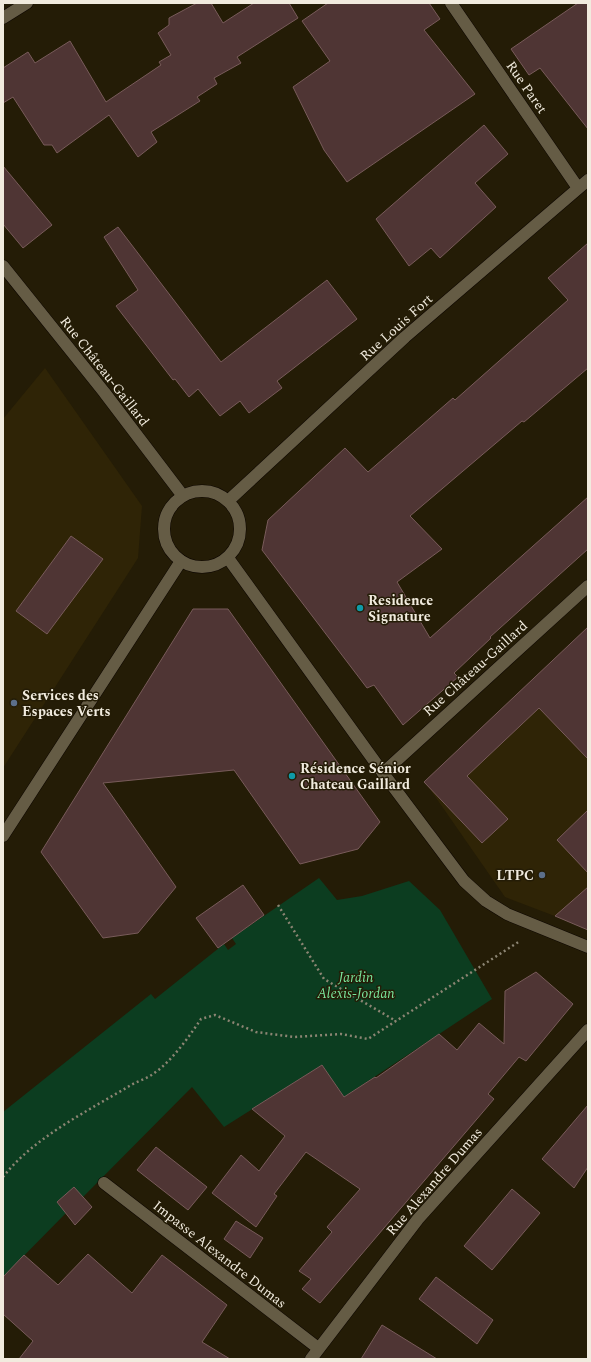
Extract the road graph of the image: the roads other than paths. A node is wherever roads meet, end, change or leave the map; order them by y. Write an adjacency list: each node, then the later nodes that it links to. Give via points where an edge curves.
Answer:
1 (27, 3): 3 (street)
2 (452, 3): 5 (street, Rue Paret)
3 (3, 18)
4 (588, 180): 5 (street, Rue Louis Fort)
5 (578, 188): 8 (street, Rue Louis Fort, via 405,337)
6 (3, 266): 7 (street, Rue Château-Gaillard)
7 (183, 496): 8 (street, via 192,492 211,492); 10 (street, via 173,504 166,515 164,528 165,541 171,552)
8 (228, 501): 9 (street, via 236,511 240,523 240,536 236,548)
9 (228, 558): 10 (street, via 217,565 205,568 192,567); 12 (street)
10 (181, 561): 13 (street)
11 (588, 586): 12 (street, Rue Château-Gaillard)
12 (383, 773): 14 (street, via 464,881 486,901 532,925)
13 (3, 836)
14 (588, 946)
15 (588, 1030): 17 (street, Rue Alexandre Dumas, via 418,1219)
16 (104, 1183): 17 (street, Impasse Alexandre Dumas)
17 (318, 1348): 18 (street, Rue Alexandre Dumas)
18 (311, 1359)

